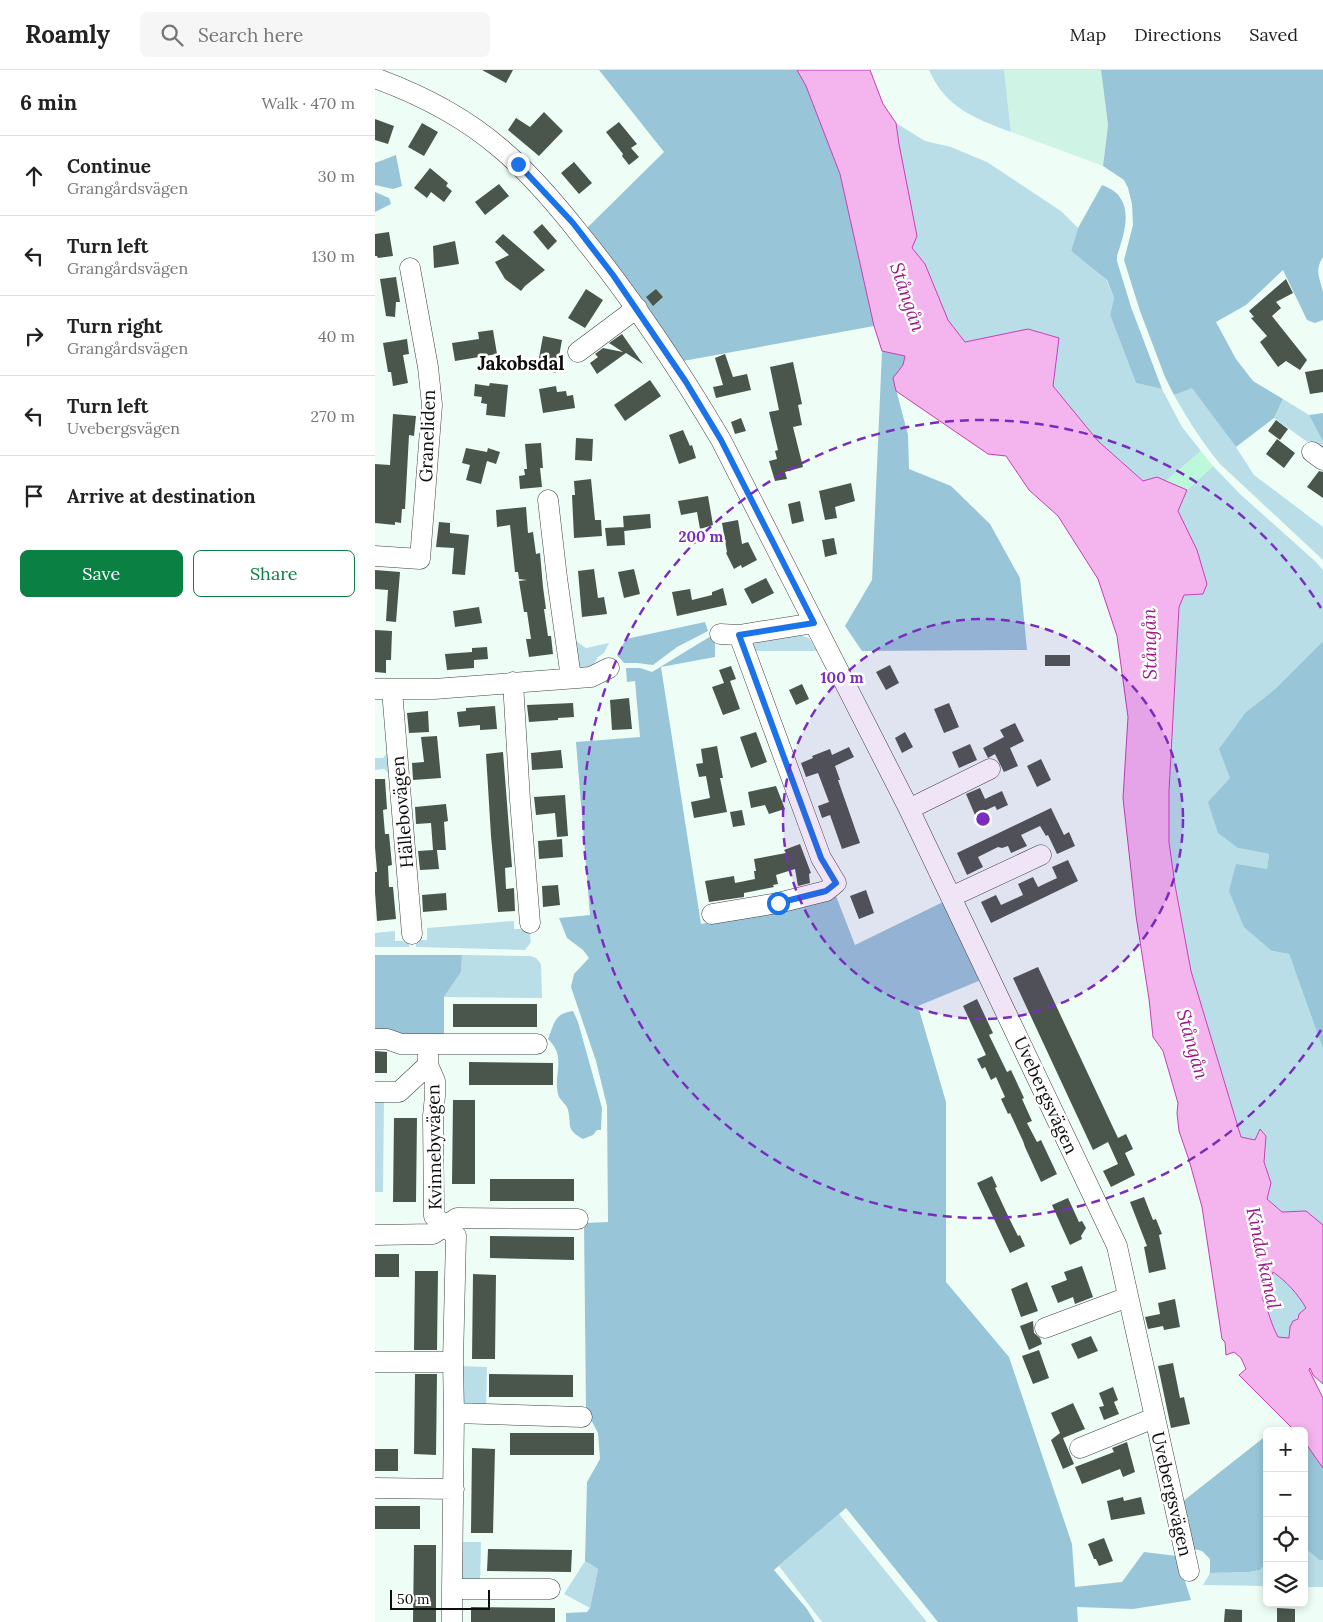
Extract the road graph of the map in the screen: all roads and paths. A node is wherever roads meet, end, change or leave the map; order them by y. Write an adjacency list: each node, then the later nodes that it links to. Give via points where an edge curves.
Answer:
1 (375, 78): 3 (street, Uvebergsvägen, via 432,103 499,147 573,223)
2 (411, 268): 6 (street, Graneliden, via 432,405 420,559)
3 (637, 308): 4 (street); 7 (street, Uvebergsvägen, via 721,440)
4 (578, 352)
5 (548, 500): 9 (street)
6 (375, 556)
7 (814, 623): 13 (street, Uvebergsvägen); 16 (street, via 729,634 821,858 836,883 826,891)
8 (609, 668): 9 (street, Hällebovägen, via 591,677)
9 (571, 678): 10 (street, Hällebovägen)
10 (513, 682): 11 (street, Hällebovägen); 17 (street)
11 (383, 689): 18 (street, Hällebovägen)
12 (990, 770): 13 (street)
13 (909, 809): 15 (street, Uvebergsvägen)
14 (1041, 855): 15 (street)
15 (951, 897): 27 (street, Uvebergsvägen, via 1117,1246)
16 (712, 914)
17 (530, 923)
18 (412, 934)
19 (375, 1038): 20 (street, via 401,1044)
20 (428, 1044): 21 (street); 22 (street, Kvinnebyvägen)
21 (537, 1044)
22 (428, 1065): 23 (street, Kvinnebyvägen, via 399,1092); 25 (street, Kvinnebyvägen, via 435,1081 434,1216)
23 (375, 1092)
24 (578, 1219): 25 (street, Kvinnebyvägen, via 457,1218)
25 (445, 1227): 26 (street, Kvinnebyvägen, via 433,1234); 30 (street, Kvinnebyvägen, via 456,1236)
26 (375, 1235)
27 (1128, 1297): 28 (street); 33 (street, Uvebergsvägen)
28 (1045, 1328)
29 (375, 1362): 30 (street)
30 (453, 1362): 31 (street, Kvinnebyvägen)
31 (454, 1413): 32 (street); 36 (street, Kvinnebyvägen)
32 (582, 1418)
33 (1154, 1418): 34 (street, Uvebergsvägen); 37 (street, Uvebergsvägen)
34 (1080, 1448)
35 (375, 1488): 36 (street)
36 (453, 1489): 38 (street, Kvinnebyvägen)
37 (1189, 1571)
38 (453, 1589): 39 (street); 40 (street, Kvinnebyvägen)
39 (550, 1589)
40 (452, 1622)

